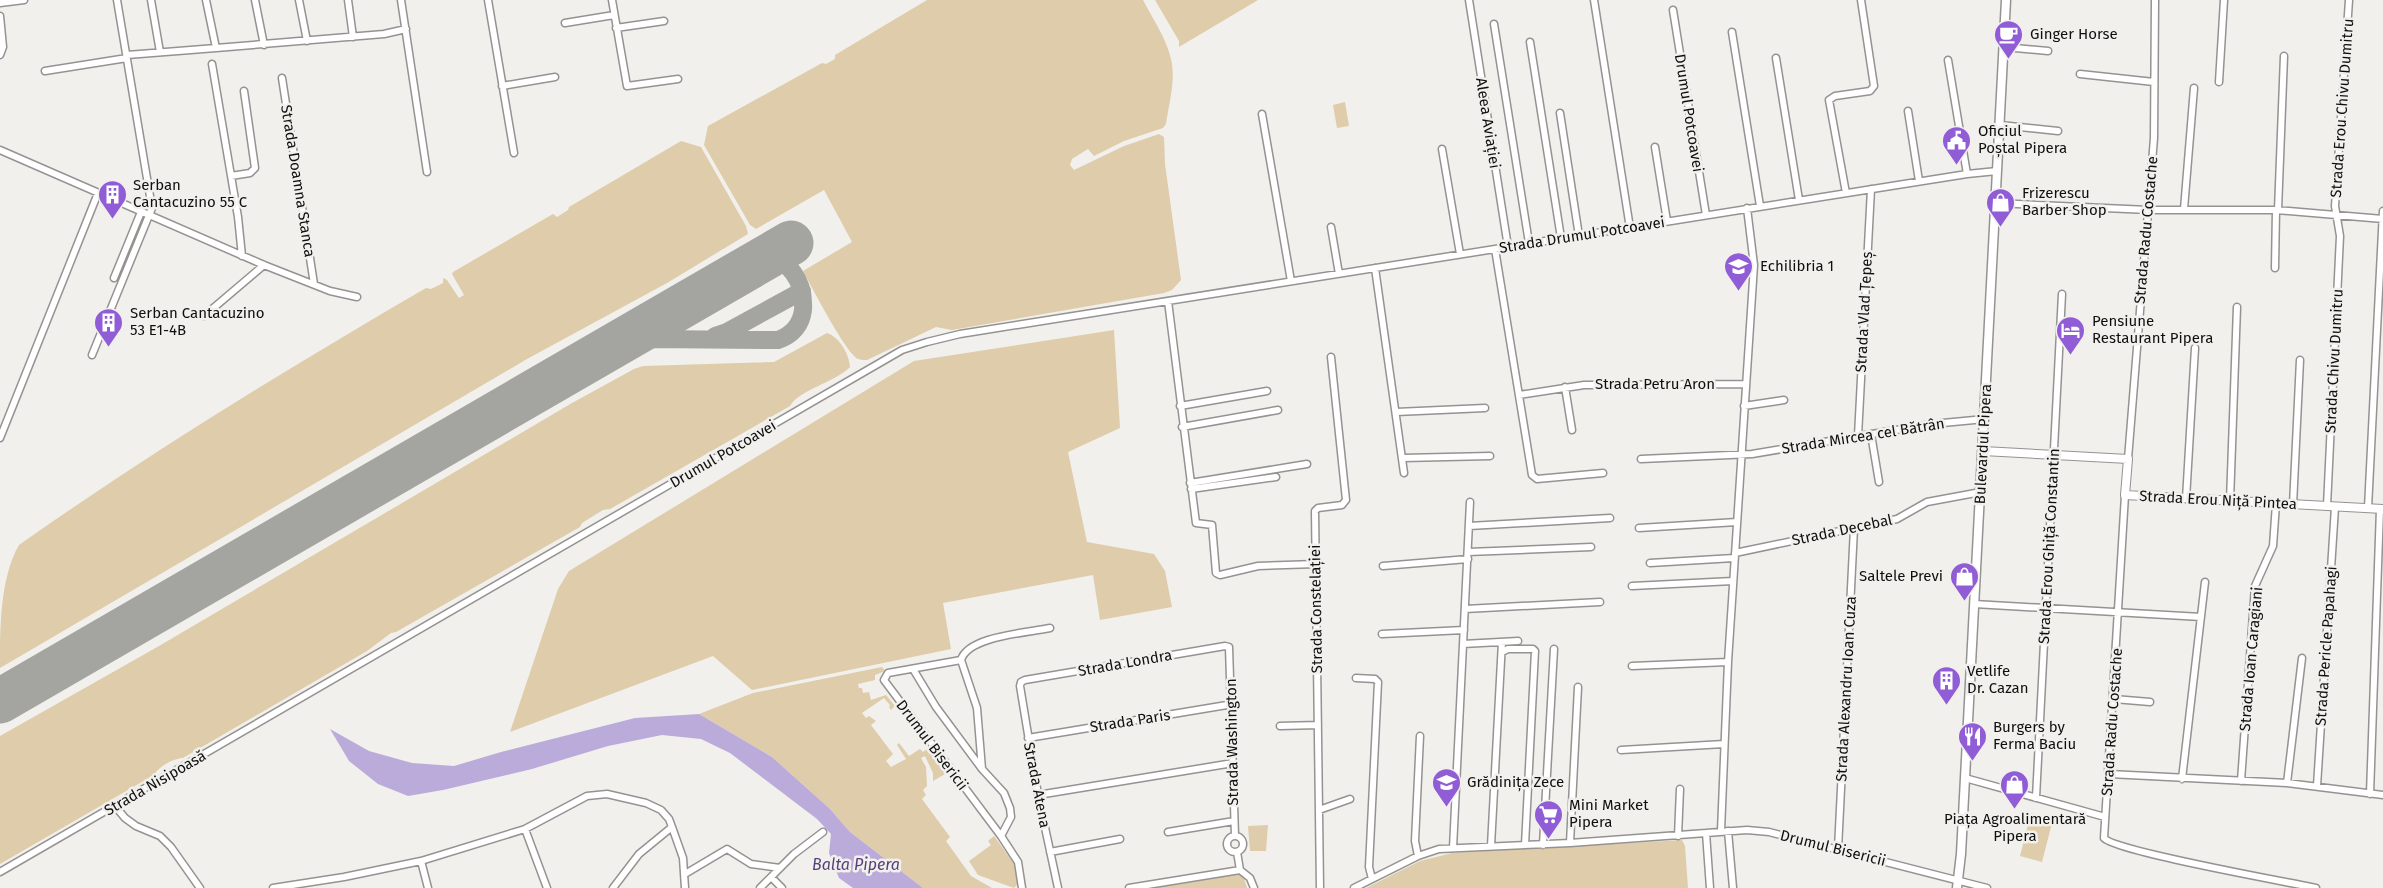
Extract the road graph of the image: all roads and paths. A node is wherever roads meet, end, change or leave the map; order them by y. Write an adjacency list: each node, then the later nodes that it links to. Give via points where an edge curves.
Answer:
1 (24, 0): 18 (street)
2 (117, 0): 37 (street)
3 (151, 0): 35 (street)
4 (206, 0): 33 (street)
5 (255, 0): 31 (street)
6 (300, 0): 29 (street)
7 (348, 0): 28 (street)
8 (401, 0): 26 (street)
9 (488, 0): 49 (street)
10 (612, 0): 20 (street)
11 (1469, 0): 88 (street, Aleea Aviației)
12 (1594, 0): 84 (street)
13 (1861, 0): 68 (street, via 1874,86 1870,91 1829,99)
14 (2006, 0): 32 (main road, Bulevardul Pipera)
15 (2155, 0): 47 (street, Strada Radu Costache)
16 (2224, 0): 48 (street)
17 (2349, 0): 80 (street, Strada Erou Chivu Dumitru)
18 (0, 3)
19 (1673, 10): 79 (street, Drumul Potcoavei)
20 (614, 15): 23 (street); 25 (street)
21 (0, 16): 36 (street)
22 (664, 21): 25 (street)
23 (565, 23)
24 (1494, 24): 87 (street)
25 (616, 28): 46 (street, via 627,86)
26 (406, 29): 28 (street); 62 (street)
27 (1732, 32): 71 (street)
28 (353, 36): 29 (street)
29 (307, 41): 31 (street)
30 (1530, 42): 86 (street)
31 (264, 45): 33 (street)
32 (2004, 47): 34 (street); 55 (main road, Bulevardul Pipera)
33 (216, 48): 35 (street)
34 (2048, 51)
35 (160, 52): 37 (street)
36 (0, 55)
37 (127, 56): 42 (street); 78 (street, via 152,208)
38 (2284, 56): 75 (street)
39 (1776, 58): 69 (street)
40 (1948, 60): 63 (street)
41 (212, 64): 64 (street)
42 (45, 71)
43 (2080, 74): 47 (street)
44 (555, 77): 49 (street)
45 (282, 78): 98 (street, Strada Doamna Stanca)
46 (678, 79)
47 (2154, 82): 74 (street, Strada Radu Costache)
48 (2219, 82)
49 (502, 86): 60 (street)
50 (2194, 88): 73 (street)
51 (244, 91): 64 (street, via 255,168 250,173)
52 (1908, 111): 65 (street)
53 (1560, 113): 85 (street)
54 (1262, 114): 97 (street)
55 (2000, 125): 56 (street); 61 (main road, Bulevardul Pipera)
56 (2058, 131)
57 (1655, 147): 82 (street)
58 (1442, 149): 90 (street)
59 (0, 150): 67 (street)
60 (514, 153)
61 (1997, 171): 63 (street, Strada Drumul Potcoavei); 70 (main road, Bulevardul Pipera)
62 (427, 172)
63 (1967, 174): 65 (street, Strada Drumul Potcoavei)
64 (231, 176): 91 (street)
65 (1919, 181): 66 (street, Strada Drumul Potcoavei)
66 (1870, 189): 68 (street, Strada Drumul Potcoavei); 122 (street, Strada Vlad Țepeș)
67 (98, 193): 77 (street); 123 (street)
68 (1846, 193): 69 (street, Strada Drumul Potcoavei)
69 (1799, 200): 71 (street, Strada Drumul Potcoavei)
70 (1996, 204): 74 (street); 118 (main road, Bulevardul Pipera)
71 (1760, 206): 72 (street, Strada Drumul Potcoavei)
72 (1747, 208): 79 (street, Strada Drumul Potcoavei); 108 (street, via 1754,266)
73 (2184, 209): 74 (street); 75 (street)
74 (2149, 210): 130 (street, Strada Radu Costache)
75 (2277, 210): 80 (street); 94 (street)
76 (2383, 211): 81 (street)
77 (141, 212): 78 (street); 96 (street)
78 (149, 215): 91 (street); 105 (street)
79 (1706, 215): 82 (street, Strada Drumul Potcoavei)
80 (2336, 216): 81 (street); 144 (street, Strada Chivu Dumitru, via 2340,236)
81 (2383, 219): 145 (street)
82 (1667, 221): 84 (street, Strada Drumul Potcoavei)
83 (1331, 227): 95 (street)
84 (1630, 228): 85 (street, Strada Drumul Potcoavei)
85 (1580, 236): 86 (street, Strada Drumul Potcoavei)
86 (1562, 238): 87 (street, Strada Drumul Potcoavei)
87 (1529, 243): 88 (street, Strada Drumul Potcoavei)
88 (1508, 247): 89 (street, Strada Drumul Potcoavei)
89 (1495, 249): 90 (street, Strada Drumul Potcoavei); 111 (street)
90 (1460, 254): 93 (street, Strada Drumul Potcoavei)
91 (242, 256): 92 (street)
92 (264, 266): 98 (street); 103 (street)
93 (1375, 268): 95 (street, Strada Drumul Potcoavei); 117 (street)
94 (2275, 268)
95 (1340, 274): 97 (street, Strada Drumul Potcoavei)
96 (114, 278)
97 (1291, 282): 101 (street, Strada Drumul Potcoavei)
98 (315, 284): 100 (street)
99 (2062, 294): 126 (street, Strada Erou Ghiță Constantin)
100 (357, 297)
101 (1168, 301): 113 (street); 185 (street, Drumul Potcoavei, via 960,334 902,350)
102 (2237, 307): 140 (street)
103 (204, 316)
104 (2194, 348): 139 (street)
105 (92, 355)
106 (1331, 357): 157 (street, Strada Constelației, via 1346,500 1342,506 1316,509)
107 (2300, 360): 143 (street)
108 (1746, 384): 109 (street, Strada Petru Aron); 114 (street)
109 (1565, 387): 111 (street, Strada Petru Aron); 120 (street)
110 (1267, 392): 113 (street)
111 (1520, 395): 133 (street, via 1533,477)
112 (1784, 400): 114 (street)
113 (1180, 406): 119 (street)
114 (1744, 406): 125 (street)
115 (1485, 408): 117 (street)
116 (1278, 410): 119 (street)
117 (1396, 412): 128 (street)
118 (1985, 419): 121 (street, Strada Mircea cel Bătrân); 124 (main road, Bulevardul Pipera)
119 (1182, 427): 136 (street)
120 (1572, 430)
121 (1871, 434): 122 (street, Strada Mircea cel Bătrân); 135 (street)
122 (1858, 436): 125 (street, Strada Mircea cel Bătrân)
123 (0, 438)
124 (1983, 451): 126 (street); 137 (main road, Bulevardul Pipera)
125 (1741, 454): 129 (street, Strada Mircea cel Bătrân); 148 (street)
126 (2054, 455): 130 (street); 164 (street, Strada Erou Ghiță Constantin)
127 (1490, 456): 128 (street)
128 (1403, 458): 132 (street)
129 (1641, 459)
130 (2128, 459): 138 (street, Strada Erou Niță Pintea)
131 (1307, 464): 136 (street)
132 (1404, 473)
133 (1603, 473)
134 (1276, 477): 136 (street)
135 (1879, 482)
136 (1191, 486): 157 (street, via 1196,523 1212,525 1218,575 1258,566)
137 (1981, 492): 151 (street, Strada Decebal, via 1927,502 1904,517); 163 (main road, Bulevardul Pipera)
138 (2126, 495): 139 (street, Strada Erou Niță Pintea); 166 (street, Strada Radu Costache)
139 (2186, 499): 140 (street, Strada Erou Niță Pintea)
140 (2230, 501): 142 (street, Strada Erou Niță Pintea)
141 (1470, 502): 149 (street)
142 (2276, 504): 143 (street, Strada Erou Niță Pintea); 200 (street, Strada Ioan Caragiani, via 2273,546 2255,586)
143 (2293, 505): 144 (street, Strada Erou Niță Pintea)
144 (2331, 507): 145 (street, Strada Erou Niță Pintea); 202 (street, Strada Pericle Papahagi)
145 (2368, 508): 146 (street, Strada Erou Niță Pintea)
146 (2382, 509): 204 (street)
147 (1610, 518): 149 (street)
148 (1737, 522): 150 (street); 154 (street)
149 (1469, 526): 153 (street)
150 (1639, 528)
151 (1854, 528): 154 (street, Strada Decebal); 228 (street, Strada Alexandru Ioan Cuza)
152 (1591, 547): 153 (street)
153 (1468, 552): 155 (street)
154 (1735, 556): 156 (street, Strada Decebal); 159 (street)
155 (1468, 559): 158 (street); 165 (street)
156 (1650, 563)
157 (1316, 564): 189 (street, Strada Constelației)
158 (1383, 566)
159 (1733, 581): 161 (street); 179 (street)
160 (2205, 582): 167 (street)
161 (1632, 586)
162 (1600, 602): 165 (street)
163 (1974, 604): 164 (street); 198 (main road, Bulevardul Pipera)
164 (2046, 608): 166 (street); 207 (street, Strada Erou Ghiță Constantin)
165 (1465, 609): 169 (street)
166 (2119, 612): 167 (street); 186 (street, Strada Radu Costache)
167 (2201, 617): 199 (street)
168 (1050, 628): 178 (street, via 992,639 968,649)
169 (1464, 630): 170 (street); 173 (street)
170 (1382, 634)
171 (1518, 641): 172 (street)
172 (1502, 642): 173 (street); 176 (street)
173 (1463, 644): 227 (street)
174 (1229, 647): 183 (street, Strada Londra); 188 (street, Strada Washington)
175 (1554, 649): 225 (street)
176 (1502, 652): 224 (street, via 1535,651); 226 (street)
177 (2302, 658): 201 (street)
178 (961, 660): 181 (street, Drumul Bisericii); 196 (street, Drumul Bisericii, via 977,708)
179 (1728, 662): 180 (street); 193 (street)
180 (1632, 666)
181 (913, 669): 196 (street, Drumul Bisericii); 219 (street, Drumul Bisericii, via 888,673 884,680)
182 (1356, 678): 238 (street, via 1378,682)
183 (1021, 682): 192 (street, Strada Atena)
184 (1578, 687): 223 (street)
185 (310, 694): 209 (street, Strada Nisipoasă)
186 (2114, 699): 187 (street); 197 (street, Strada Radu Costache)
187 (2150, 702)
188 (1233, 704): 192 (street, Strada Paris); 195 (street, Strada Washington)
189 (1318, 725): 190 (street); 210 (street, Strada Constelației)
190 (1280, 726)
191 (1420, 736): 231 (street, via 1415,846)
192 (1028, 738): 205 (street, Strada Atena)
193 (1724, 744): 194 (street); 215 (street)
194 (1621, 750)
195 (1233, 763): 205 (street); 212 (street, Strada Washington)
196 (982, 769): 219 (street, Drumul Bisericii, via 1004,793 1011,808 1011,817)
197 (2109, 774): 199 (street); 211 (street, Strada Radu Costache)
198 (1965, 778): 207 (street); 239 (main road, Bulevardul Pipera)
199 (2182, 778): 200 (street)
200 (2241, 781): 201 (street)
201 (2287, 783): 202 (street)
202 (2317, 786): 204 (street)
203 (1680, 789): 221 (street)
204 (2370, 794): 206 (street)
205 (1038, 795): 229 (street, Strada Atena)
206 (2383, 795)
207 (2036, 798): 211 (street)
208 (1350, 799): 210 (street)
209 (115, 806): 235 (street, Strada Nisipoasă); 240 (street, via 136,826 160,836)
210 (1319, 810): 252 (street, Strada Constelației)
211 (2105, 817): 257 (street, Strada Radu Costache, via 2106,840 2154,855)
212 (1234, 821): 217 (street); 220 (street, Strada Washington)
213 (672, 827): 214 (street, via 656,807 607,794 586,795); 236 (street); 244 (street, via 639,854)
214 (525, 829): 232 (street); 243 (street)
215 (1725, 831): 218 (street, Drumul Bisericii); 228 (street, Drumul Bisericii, via 1769,832); 255 (street)
216 (823, 832): 233 (street)
217 (1168, 832)
218 (1706, 833): 221 (street, Drumul Bisericii); 254 (street)
219 (1001, 836): 248 (street, Drumul Bisericii, via 1020,867)
220 (1235, 836): 230 (street, via 1243,843); 230 (street, via 1227,845)
221 (1678, 836): 223 (street, Drumul Bisericii)
222 (1120, 840): 229 (street)
223 (1570, 843): 225 (street, Drumul Bisericii)
224 (1525, 845): 225 (street, Drumul Bisericii); 226 (street, Drumul Bisericii)
225 (1543, 845)
226 (1491, 846): 227 (street, Drumul Bisericii)
227 (1453, 848): 231 (street, Drumul Bisericii)
228 (1838, 849): 239 (street, Drumul Bisericii)
229 (1050, 852): 249 (street, Strada Atena)
230 (1237, 852): 234 (street)
231 (1418, 856): 238 (street, Drumul Bisericii)
232 (421, 861): 241 (street); 242 (street)
233 (780, 868): 236 (street, via 752,864 727,849); 237 (street)
234 (1240, 870): 250 (street); 251 (street)
235 (0, 872)
236 (685, 874): 245 (street)
237 (771, 877): 246 (street); 247 (street)
238 (1372, 879): 253 (street, Drumul Bisericii)
239 (1958, 884): 256 (street, Drumul Bisericii)
240 (200, 888)
241 (273, 888)
242 (428, 888)
243 (547, 888)
244 (613, 888)
245 (685, 888)
246 (760, 888)
247 (782, 888)
248 (1022, 888)
249 (1058, 888)
250 (1130, 888)
251 (1254, 888)
252 (1320, 888)
253 (1354, 888)
254 (1710, 888)
255 (1733, 888)
256 (1987, 888)
257 (2316, 888)

